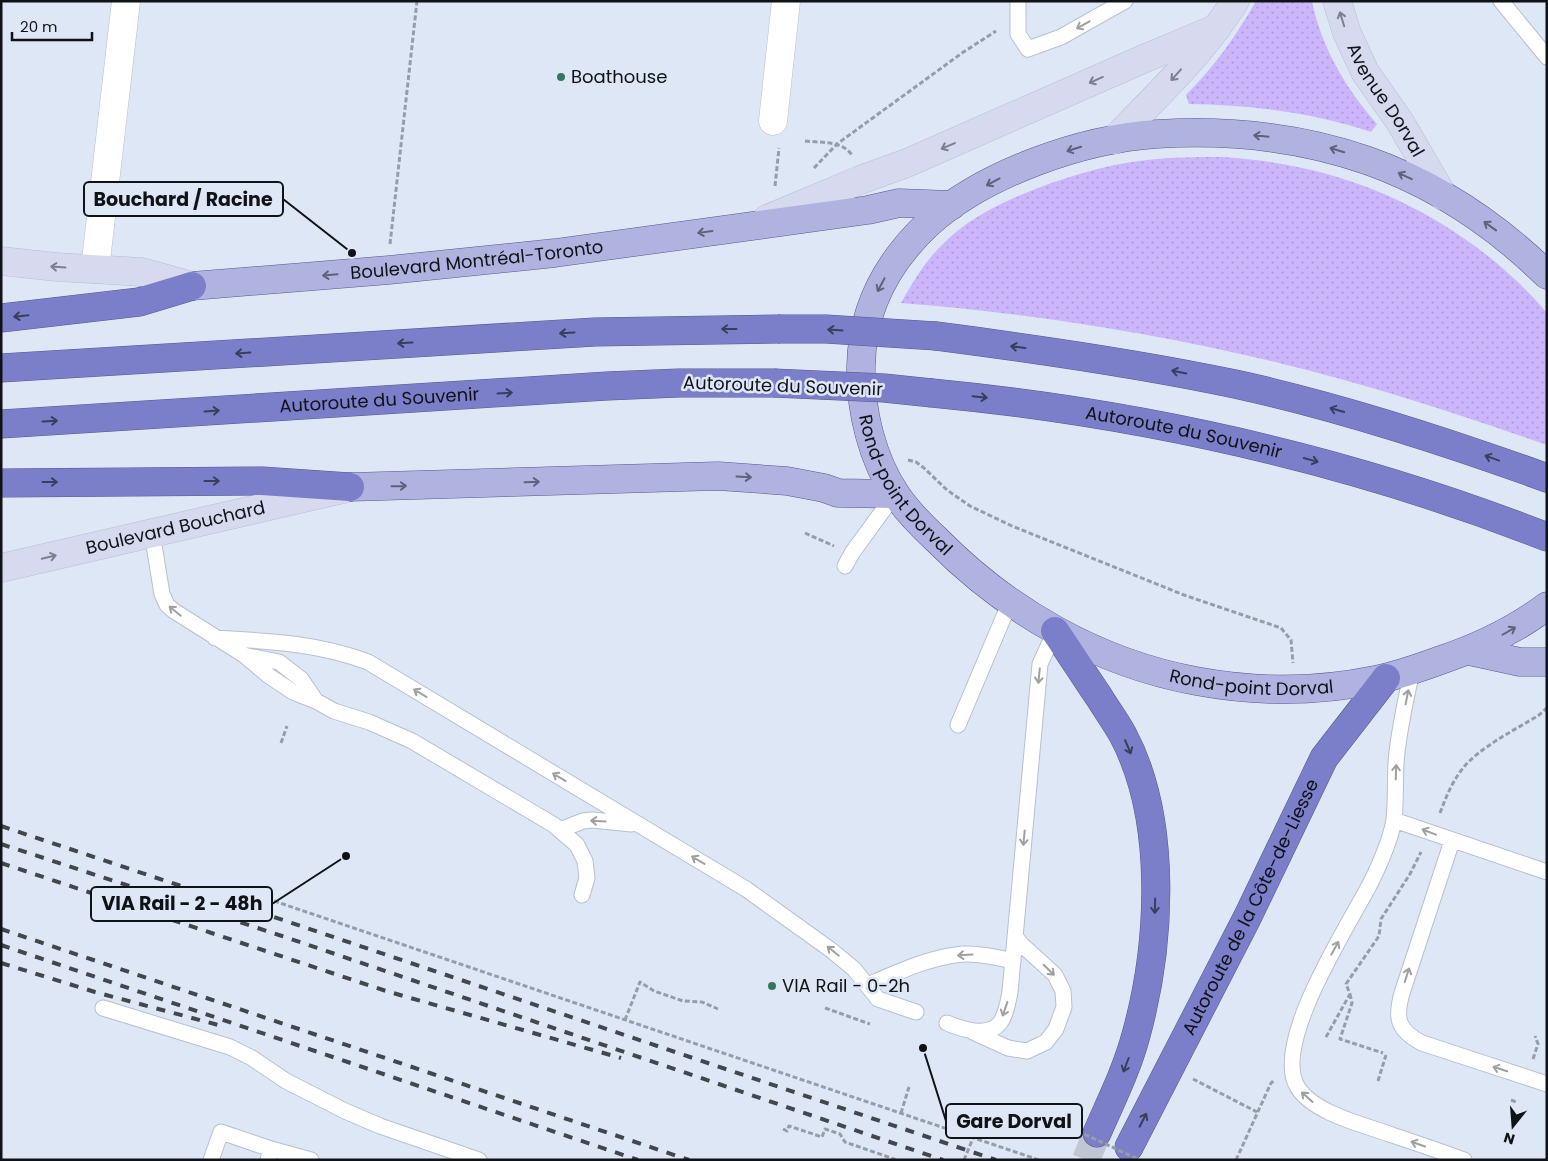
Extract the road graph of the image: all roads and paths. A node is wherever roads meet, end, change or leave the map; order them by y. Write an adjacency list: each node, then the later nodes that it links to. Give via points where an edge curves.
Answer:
1 (126, 1): 24 (street)
2 (417, 1): 22 (path)
3 (786, 1): 12 (street)
4 (1018, 1): 9 (lane)
5 (1125, 1): 9 (lane, one-way to 9, via 1061,37 1028,48 1018,34)
6 (1236, 1): 10 (street)
7 (1337, 1): 19 (street, Avenue Dorval, one-way to 7, via 1400,122 1364,72)
8 (1501, 1): 11 (lane)
9 (1018, 18): 15 (path, via 962,53)
10 (1217, 28): 13 (street, one-way to 13, via 1174,79); 21 (street, one-way to 21, via 907,163)
11 (1547, 57)
12 (776, 131): 18 (path)
13 (1114, 140): 19 (main road, Rond-point Dorval, one-way to 13, via 1365,159 1290,139 1227,132 1184,132); 20 (main road, Rond-point Dorval, one-way to 20, via 1068,151 1018,169)
14 (805, 141): 15 (path)
15 (838, 144): 16 (path, via 847,148); 17 (path)
16 (854, 161)
17 (812, 170)
18 (775, 186)
19 (1443, 196): 25 (main road, Rond-point Dorval, one-way to 19, via 1493,228)
20 (952, 205): 21 (main road, Boulevard Montréal-Toronto, via 900,203); 28 (main road, Rond-point Dorval, one-way to 28, via 917,234 899,256 874,297)
21 (754, 225): 26 (main road, Boulevard Montréal-Toronto, one-way to 26, via 556,252)
22 (389, 251)
23 (1, 261): 24 (street, Boulevard Montréal-Toronto, one-way to 23)
24 (96, 269): 26 (street, Boulevard Montréal-Toronto, via 142,272)
25 (1547, 275)
26 (192, 286): 27 (highway, one-way to 27, via 139,302)
27 (1, 318)
28 (864, 332): 29 (highway, one-way to 29, bridge, via 778,328 586,332); 32 (highway, one-way to 28, bridge, via 1408,431 1236,384 1061,352 936,336); 35 (main road, Rond-point Dorval, via 860,388 864,411 877,456)
29 (1, 368)
30 (1, 424): 38 (highway, Autoroute du Souvenir, one-way to 38, bridge, via 679,382 884,388 1066,409 1244,443 1407,487)
31 (903, 459): 48 (path, Rond-point Dorval, via 916,462 970,506 1012,526 1184,595 1281,628 1291,640)
32 (1542, 477)
33 (1, 483): 34 (highway, one-way to 34, via 262,481)
34 (350, 487): 35 (main road, one-way to 35, via 718,476 786,482 838,493); 36 (street, Boulevard Bouchard)
35 (895, 494): 40 (lane); 42 (main road, Rond-point Dorval, via 951,555)
36 (152, 533): 41 (street, Boulevard Bouchard, one-way to 36); 45 (lane, one-way to 36, via 167,605 162,594)
37 (805, 533): 39 (path)
38 (1547, 537)
39 (822, 541)
40 (845, 566)
41 (1, 568)
42 (1010, 602): 44 (main road, Rond-point Dorval); 52 (lane)
43 (1547, 606): 46 (main road, Rond-point Dorval, one-way to 43, via 1506,634)
44 (1055, 631): 50 (main road, Rond-point Dorval, via 1122,660 1196,681 1285,689 1337,686); 64 (lane, one-way to 64, via 1040,664); 90 (highway, one-way to 90, via 1124,736 1139,774 1152,842 1155,903 1146,994 1129,1056)
45 (215, 638): 57 (lane, one-way to 45, via 368,662 316,646); 58 (lane, via 244,656 279,662 301,679 316,701 412,741)
46 (1468, 651): 47 (main road, via 1520,662); 49 (main road, Rond-point Dorval)
47 (1547, 662)
48 (1294, 664)
49 (1412, 670): 50 (main road, Rond-point Dorval); 55 (lane, one-way to 49, via 1396,763)
50 (1386, 678): 92 (highway, Autoroute de la Côte-de-Liesse, one-way to 50, via 1308,788 1324,758)
51 (1547, 708): 56 (path, via 1464,767)
52 (958, 725)
53 (287, 726): 54 (path)
54 (281, 743)
55 (1394, 820): 59 (lane, one-way to 55); 101 (lane, one-way to 55, via 1323,1108 1305,1097 1295,1083 1292,1069 1292,1054 1300,1024 1323,971 1381,862)
56 (1437, 821)
57 (639, 825): 58 (lane, one-way to 58, via 592,820); 66 (lane, one-way to 57, via 854,969 746,889)
58 (560, 830): 62 (lane, via 577,845 584,861 587,878)
59 (1452, 841): 61 (lane); 82 (lane, one-way to 59, via 1422,1043 1408,1034 1399,1022 1402,993)
60 (1422, 851): 67 (path, via 1381,919 1379,936 1346,984)
61 (1547, 872)
62 (582, 895)
63 (274, 901): 72 (path)
64 (1015, 936): 65 (lane); 75 (lane, one-way to 75, via 1055,975 1063,991 1064,1007 1056,1029 1046,1042 1027,1051 1008,1048)
65 (1013, 961): 66 (lane, one-way to 66, via 963,954 929,961); 75 (lane, one-way to 75, via 1010,992 1000,1023 992,1029)
66 (868, 985): 71 (lane, via 878,999)
67 (1350, 994): 77 (path); 81 (path, via 1352,1002 1340,1039 1384,1054)
68 (103, 1008): 96 (lane, via 230,1046 286,1081 345,1111)
69 (824, 1008): 74 (path)
70 (718, 1009): 72 (path, via 702,1002 683,1001 661,994 640,982)
71 (916, 1012)
72 (625, 1020): 88 (path)
73 (947, 1023): 75 (lane)
74 (870, 1024)
75 (967, 1030)
76 (1535, 1036): 78 (path, via 1538,1044)
77 (1326, 1037)
78 (1533, 1060)
79 (1190, 1077): 87 (path)
80 (1278, 1078): 87 (path, via 1271,1083)
81 (1378, 1081)
82 (1547, 1084)
83 (909, 1087): 88 (path)
84 (1511, 1100): 85 (path)
85 (1516, 1102)
86 (1031, 1111): 92 (path, bridge)
87 (1258, 1112): 100 (path)
88 (901, 1113): 91 (path)
89 (783, 1129): 97 (path, via 787,1131 789,1126 822,1137 826,1129 840,1134 845,1142)
90 (1097, 1133)
91 (973, 1138): 98 (path); 99 (path)
92 (1134, 1153)
93 (269, 1154): 94 (lane, via 221,1132); 95 (lane)
94 (211, 1160)
95 (311, 1160)
96 (480, 1160)
97 (897, 1160)
98 (964, 1160)
99 (1039, 1160)
100 (1236, 1160)
101 (1464, 1160)

